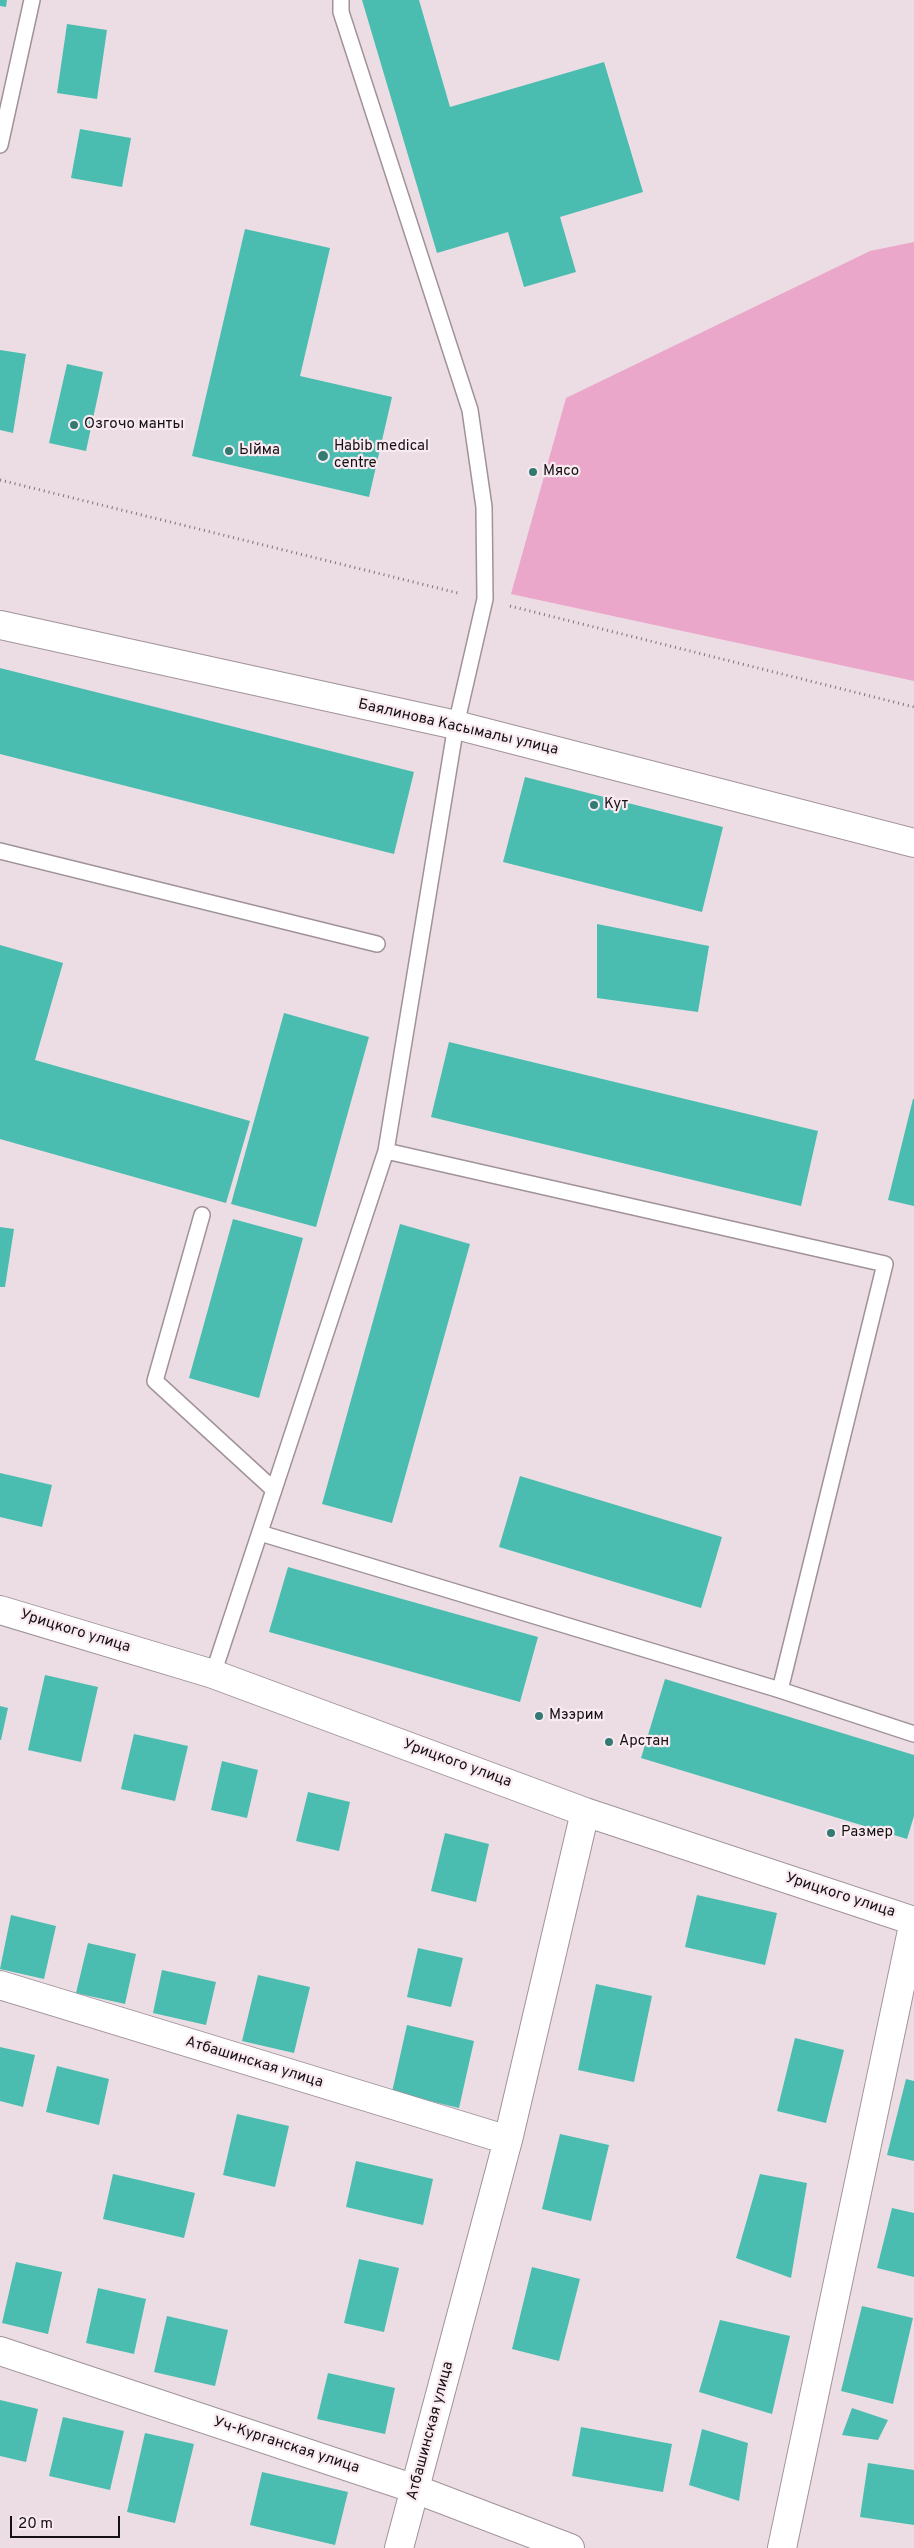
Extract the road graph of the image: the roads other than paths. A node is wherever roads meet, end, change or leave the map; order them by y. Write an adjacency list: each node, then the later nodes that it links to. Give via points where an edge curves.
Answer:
1 (32, 0): 3 (lane)
2 (341, 0): 5 (lane, via 341,12 470,410 484,507 485,600)
3 (0, 145)
4 (0, 625): 5 (street, Баялинова Касымалы улица)
5 (456, 725): 6 (street, Баялинова Касымалы улица); 9 (lane)
6 (914, 843)
7 (0, 851): 8 (lane)
8 (377, 944)
9 (386, 1151): 11 (lane); 15 (lane, via 885,1264)
10 (202, 1215): 11 (lane, via 155,1380)
11 (274, 1490): 12 (lane)
12 (260, 1533): 14 (lane); 15 (lane)
13 (0, 1610): 14 (street, Урицкого улица)
14 (213, 1674): 17 (street, Урицкого улица)
15 (780, 1690): 16 (lane)
16 (914, 1734)
17 (585, 1812): 18 (street, Урицкого улица); 20 (street, Атбашинская улица)
18 (914, 1921): 25 (street)
19 (0, 1985): 20 (street, Атбашинская улица)
20 (508, 2140): 22 (street, Атбашинская улица)
21 (0, 2351): 22 (street, Уч-Курганская улица)
22 (415, 2489): 23 (street, Атбашинская улица); 24 (street, Уч-Курганская улица)
23 (399, 2548)
24 (570, 2548)
25 (782, 2548)

